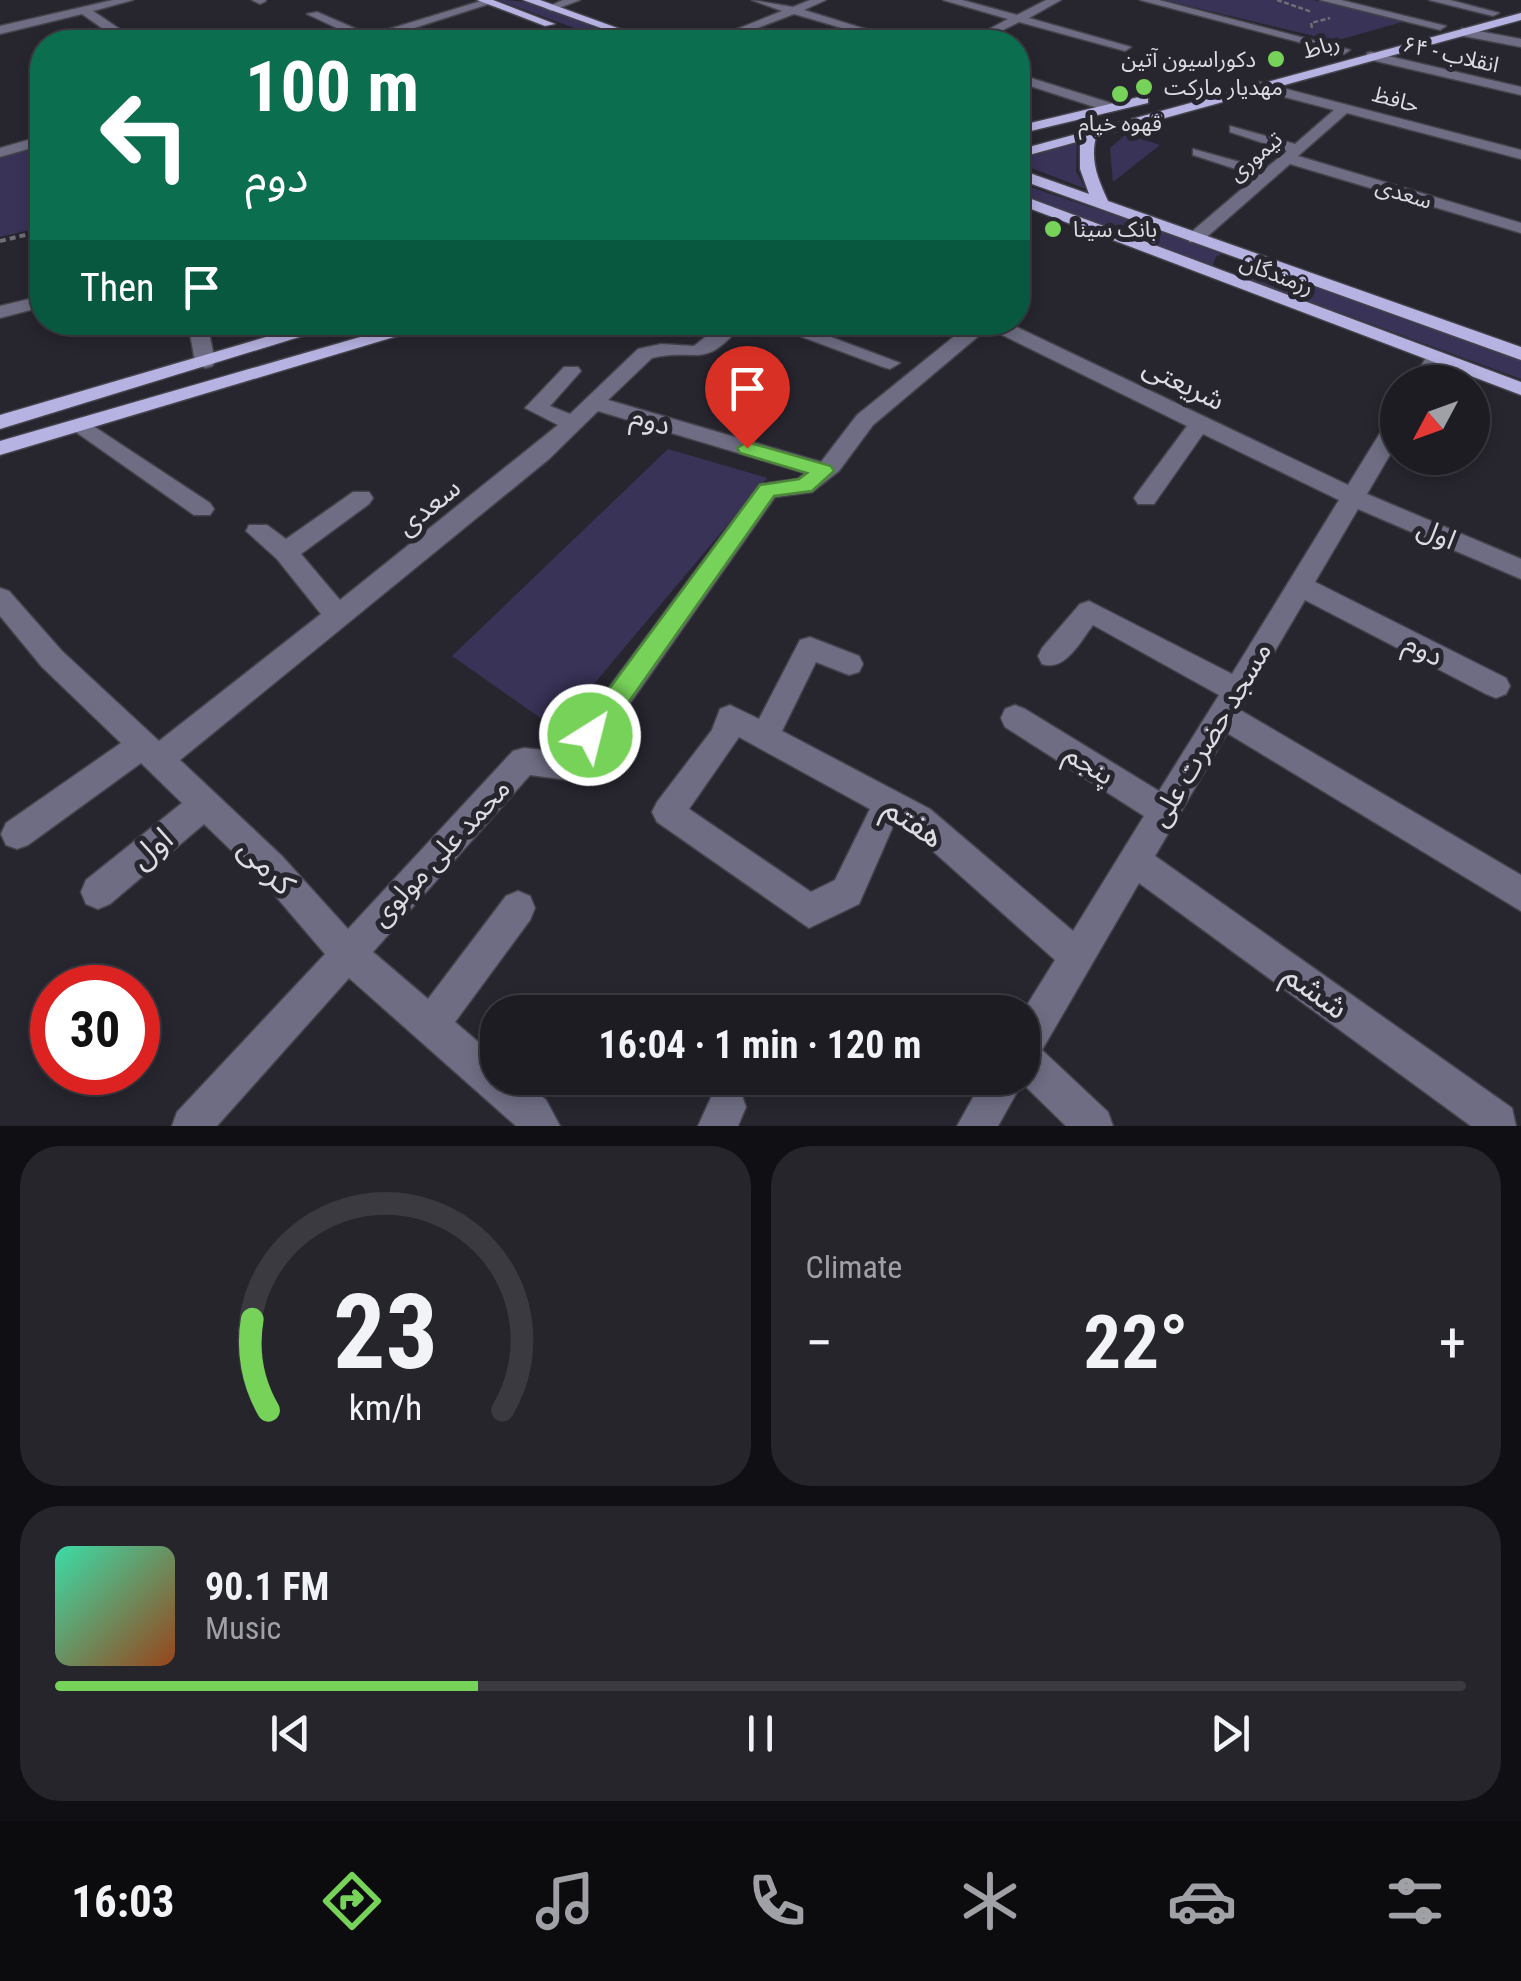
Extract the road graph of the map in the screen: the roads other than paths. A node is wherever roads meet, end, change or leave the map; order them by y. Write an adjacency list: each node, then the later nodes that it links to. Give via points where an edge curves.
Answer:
1 (127, 0): 15 (street)
2 (529, 0): 14 (main road)
3 (574, 0): 14 (street)
4 (758, 0): 16 (street)
5 (820, 0): 16 (street)
6 (949, 0): 21 (street)
7 (1055, 0): 21 (street)
8 (1146, 0): 36 (street)
9 (1326, 0): 23 (street)
10 (1434, 0): 20 (street)
11 (486, 1): 24 (main road); 28 (street)
12 (1521, 5): 20 (main road, رباط)
13 (50, 8): 18 (street)
14 (551, 8): 29 (main road)
15 (84, 10): 18 (street); 26 (street)
16 (793, 10): 30 (street); 31 (street)
17 (313, 14): 27 (street)
18 (64, 15): 25 (street)
19 (1521, 16): 20 (main road, رباط)
20 (1499, 17): 22 (street); 23 (main road, رباط); 33 (main road, رباط)
21 (1018, 19): 32 (street); 35 (street)
22 (1521, 23)
23 (1440, 26): 36 (main road, رباط)
24 (562, 29)
25 (0, 30)
26 (113, 30)
27 (346, 30)
28 (400, 30)
29 (615, 30)
30 (742, 30)
31 (860, 30)
32 (996, 30)
33 (1462, 32): 34 (street); 37 (main road, رباط)
34 (1521, 43)
35 (1125, 47)
36 (1344, 50): 38 (main road, رباط)
37 (1371, 56): 40 (main road, رباط); 41 (street, انقلاب - ۶۴)
38 (1273, 68)
39 (1030, 82): 43 (street)
40 (1259, 86): 44 (street, حافظ); 47 (main road, رباط)
41 (1521, 91)
42 (1166, 94): 43 (main road)
43 (1112, 108): 45 (main road)
44 (1345, 108): 52 (street, تیموری); 53 (street, حافظ)
45 (1030, 127)
46 (1235, 129): 52 (street)
47 (1091, 132): 49 (main road, رباط); 56 (main road, via 1082,152)
48 (30, 144): 51 (street)
49 (1030, 150)
50 (1198, 152): 54 (street)
51 (0, 153)
52 (1292, 154): 54 (street, تیموری); 58 (street, سعدی)
53 (1521, 156)
54 (1268, 174): 59 (street, تیموری)
55 (1030, 178): 56 (main road, رزمندگان)
56 (1102, 204): 59 (main road, رزمندگان)
57 (1030, 206): 61 (main road, رزمندگان)
58 (1521, 228)
59 (1195, 238): 60 (main road, رزمندگان)
60 (1240, 254): 61 (main road, via 1221,265); 71 (main road, رزمندگان)
61 (1223, 277): 72 (main road, رزمندگان)
62 (30, 305): 63 (street)
63 (0, 312)
64 (200, 335): 73 (street)
65 (296, 335): 73 (main road)
66 (391, 335): 82 (main road)
67 (723, 335): 78 (street, سعدی, via 696,355 660,348 646,353)
68 (809, 335): 74 (street)
69 (971, 335): 85 (street, محمد علی مولوی, via 866,420)
70 (1014, 335): 81 (street, شریعتی)
71 (1521, 354)
72 (1436, 358): 75 (street); 77 (main road, رزمندگان)
73 (205, 362): 79 (main road)
74 (890, 363)
75 (1432, 365)
76 (571, 371): 80 (street, via 536,408)
77 (1521, 389)
78 (594, 403): 80 (street, سعدی); 85 (street, دوم)
79 (0, 422)
80 (573, 423): 95 (street, سعدی)
81 (1200, 423): 86 (street, شریعتی); 88 (street)
82 (81, 425): 83 (main road); 89 (street)
83 (0, 448)
84 (1380, 451): 86 (street, مسجد حضرت علی)
85 (824, 471): 111 (street, محمد علی مولوی, via 804,486 768,490 568,766 524,762)
86 (1352, 497): 92 (street, اول); 93 (street, مسجد حضرت علی)
87 (361, 498): 91 (street)
88 (1146, 498)
89 (202, 508)
90 (258, 531): 91 (street)
91 (286, 552): 95 (street)
92 (1521, 569)
93 (1299, 586): 98 (street, دوم); 99 (street, مسجد حضرت علی)
94 (0, 598): 102 (street, کرمی, via 52,659)
95 (338, 616): 102 (street, سعدی)
96 (1052, 656): 99 (street, via 1089,611)
97 (849, 664): 101 (street, via 810,648)
98 (1496, 686)
99 (1229, 702): 105 (street, مسجد حضرت علی); 109 (street)
100 (1015, 718): 105 (street, پنجم)
101 (764, 737): 103 (street, هفتم); 103 (street, هفتم, via 730,718 725,736 668,812 809,911 847,892)
102 (150, 752): 104 (street, کرمی); 106 (street)
103 (888, 803): 112 (street, هفتم, via 919,819)
104 (204, 804): 108 (street, اول); 111 (street, کرمی)
105 (1164, 811): 107 (street, مسجد حضرت علی)
106 (17, 834)
107 (1134, 860): 112 (street, مسجد حضرت علی); 117 (street, ششم)
108 (98, 892)
109 (1521, 894)
110 (518, 908): 114 (street)
111 (346, 952): 114 (street, کرمی); 118 (street, محمد علی مولوی)
112 (1076, 957): 113 (street, مسجد حضرت علی)
113 (1040, 1018)
114 (429, 1027): 119 (street, کرمی)
115 (1040, 1074): 121 (street)
116 (994, 1095): 120 (street)
117 (1498, 1122)
118 (191, 1126)
119 (541, 1126)
120 (976, 1126)
121 (1094, 1126)

